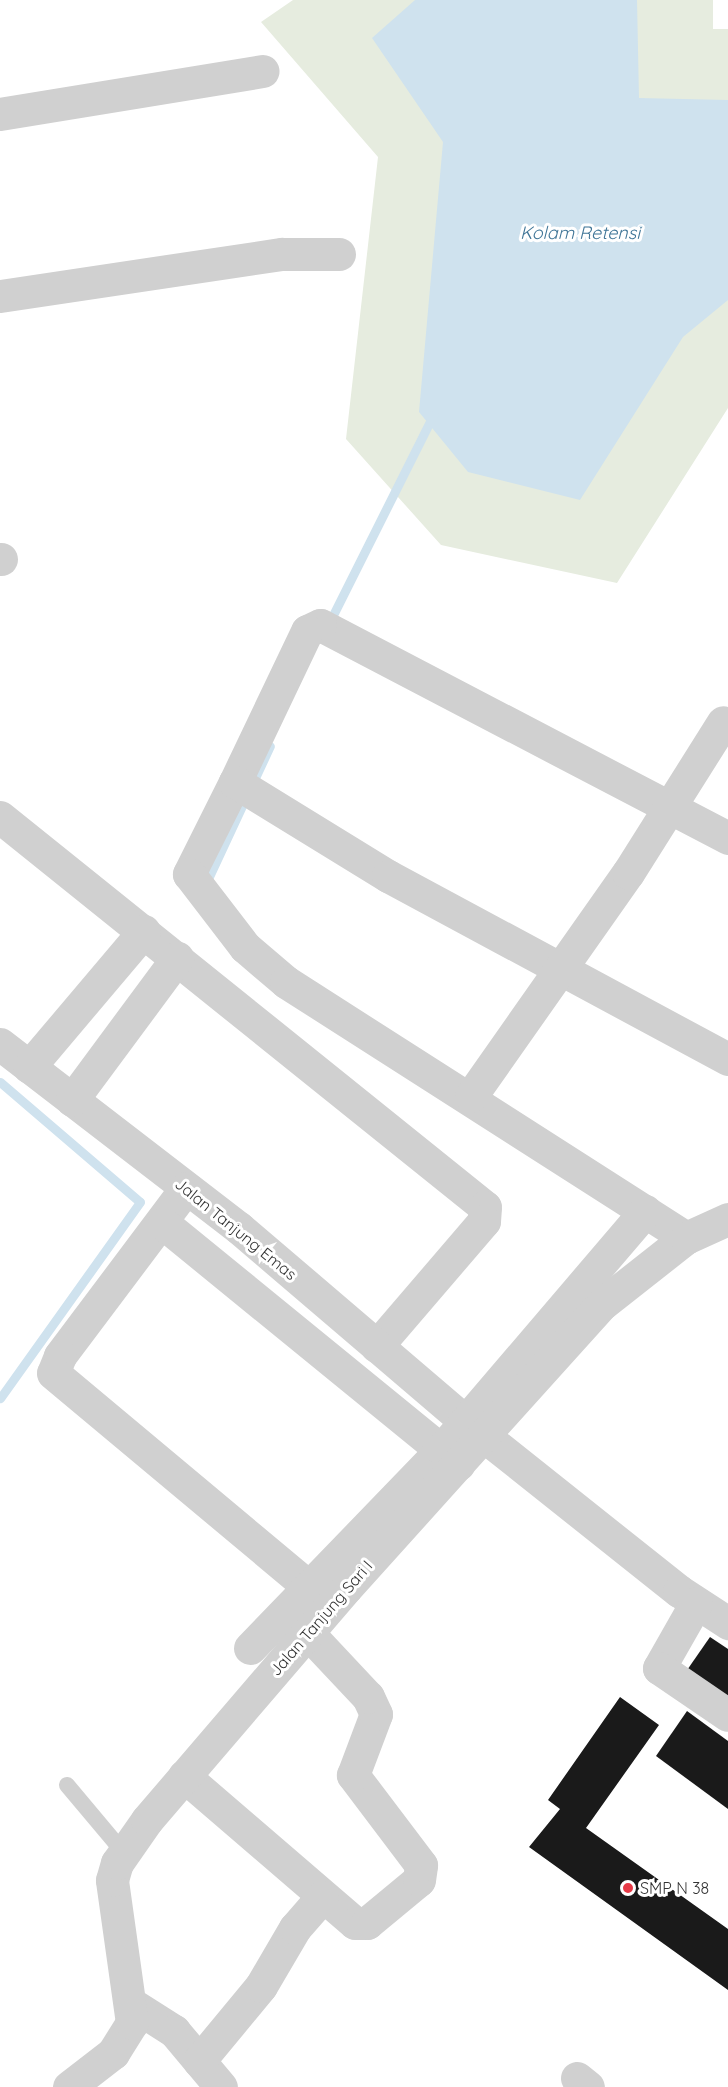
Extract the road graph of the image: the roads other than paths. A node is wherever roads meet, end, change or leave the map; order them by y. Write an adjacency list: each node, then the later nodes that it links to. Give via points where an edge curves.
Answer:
1 (262, 71): 2 (street)
2 (0, 114)
3 (339, 254): 4 (street, via 282,254)
4 (0, 296)
5 (723, 722): 7 (street)
6 (246, 789): 7 (street, via 307,631 331,631); 11 (street, via 388,876); 15 (street, via 190,870 202,895 263,966)
7 (669, 806): 9 (street); 11 (street)
8 (0, 817): 10 (street)
9 (727, 835)
10 (159, 943): 14 (street); 14 (street); 21 (street, via 485,1207 484,1221)
11 (559, 969): 13 (street); 15 (street)
12 (0, 1044): 14 (street, Jalan Tanjung Emas)
13 (728, 1059)
14 (51, 1083): 16 (street, Jalan Tanjung Emas)
15 (471, 1096): 17 (street)
16 (186, 1188): 19 (street); 21 (street, Jalan Tanjung Emas)
17 (645, 1211): 20 (street); 22 (street)
18 (728, 1219): 20 (street, Jalan Tanjung Sari I)
19 (164, 1224): 23 (street); 24 (street, via 60,1356 53,1373)
20 (686, 1238): 22 (street, Jalan Tanjung Sari I, via 602,1304)
21 (377, 1346): 22 (street, Jalan Tanjung Emas)
22 (475, 1429): 23 (street, Jalan Tanjung Sari I); 25 (street, Jalan Tanjung Emas)
23 (450, 1457): 24 (street); 27 (street, Jalan Tanjung Sari I)
24 (309, 1587): 28 (street)
25 (696, 1603): 26 (street, Jalan Tanjung Emas); 29 (street, via 658,1666)
26 (728, 1623)
27 (307, 1632): 30 (street, Jalan Tanjung Sari I); 33 (street, via 368,1697 376,1725 357,1754 353,1775 375,1810 417,1858 422,1872 365,1924)
28 (250, 1648)
29 (728, 1715)
30 (184, 1776): 32 (street, Jalan Tanjung Sari I); 33 (street)
31 (67, 1785): 32 (lane)
32 (124, 1853): 34 (street, Jalan Tanjung Sari I, via 112,1887)
33 (322, 1897): 35 (street, via 294,1929 261,1986)
34 (134, 2005): 35 (street, via 174,2031); 36 (street, Jalan Tanjung Sari I, via 132,2023 113,2053)
35 (199, 2061): 37 (street)
36 (69, 2087)
37 (221, 2087)

